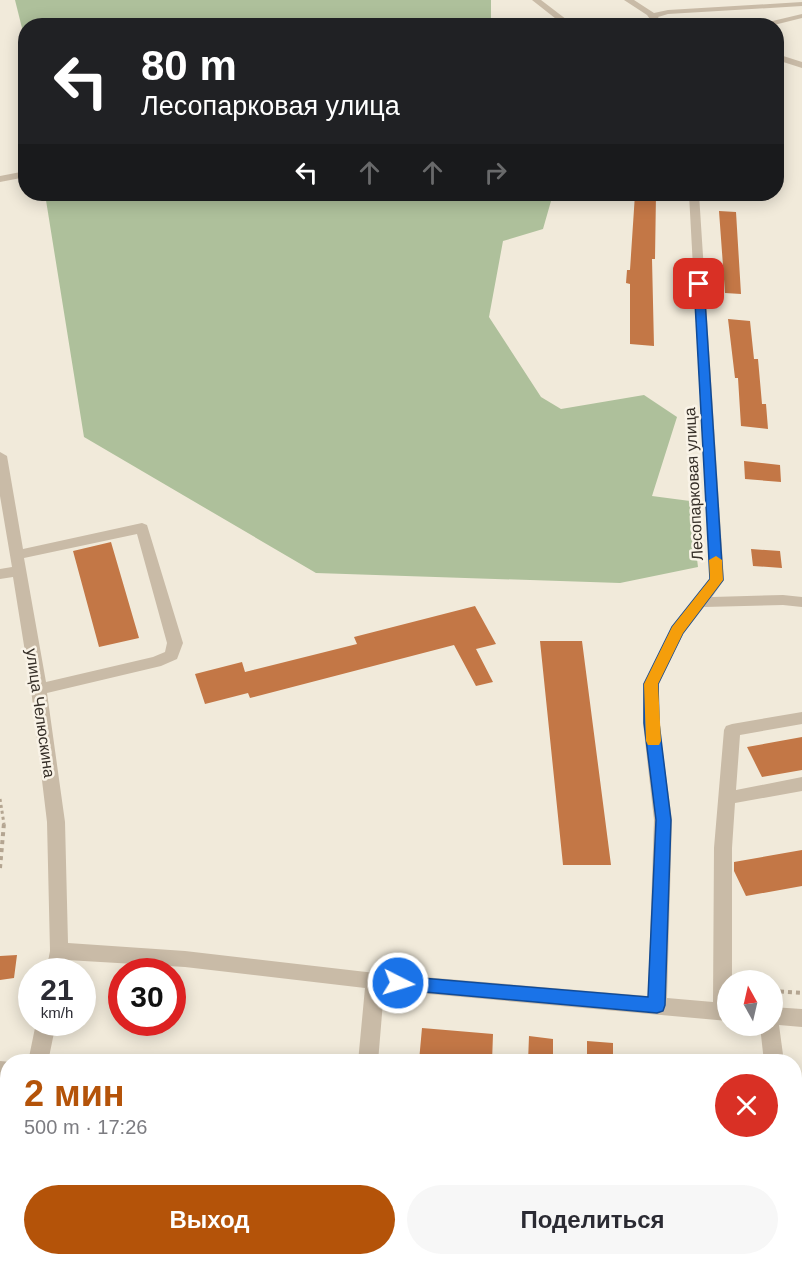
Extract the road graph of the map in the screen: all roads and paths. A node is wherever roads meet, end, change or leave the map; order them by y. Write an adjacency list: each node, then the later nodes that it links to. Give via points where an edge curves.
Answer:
1 (536, 0): 8 (street)
2 (628, 0): 6 (street)
3 (649, 0): 6 (street)
4 (726, 4): 5 (street); 6 (street)
5 (799, 4): 7 (street)
6 (651, 14): 9 (street)
7 (799, 17): 10 (street)
8 (560, 18)
9 (654, 18)
10 (784, 20)
11 (784, 59): 12 (street)
12 (802, 65)
13 (18, 176): 14 (street)
14 (0, 179)
15 (694, 201): 21 (street, Лесопарковая улица, via 717,580)
16 (0, 457): 17 (street, улица Челюскина)
17 (3, 494): 18 (street, улица Челюскина)
18 (18, 555): 19 (street, улица Челюскина); 23 (street, via 142,528 175,643 172,655 156,662)
19 (21, 571): 20 (street); 23 (street, улица Челюскина)
20 (0, 574)
21 (700, 602): 22 (street); 35 (street, Лесопарковая улица, via 677,631 651,684 651,723 663,820)
22 (802, 602)
23 (39, 689): 29 (street, улица Челюскина, via 56,822)
24 (802, 718): 26 (street, via 732,730)
25 (802, 784): 26 (street)
26 (727, 798): 31 (street, via 723,848)
27 (0, 799): 28 (path, via 5,819)
28 (0, 868)
29 (59, 951): 30 (street, улица Челюскина); 32 (street, via 184,959)
30 (58, 958)
31 (724, 970)
32 (375, 981): 35 (street); 42 (street)
33 (783, 992): 34 (path)
34 (802, 993)
35 (657, 1005): 36 (street)
36 (717, 1011)
37 (783, 1017): 38 (street)
38 (802, 1018)
39 (43, 1036): 41 (street)
40 (771, 1036): 43 (street)
41 (39, 1054)
42 (369, 1054)
43 (773, 1054)

